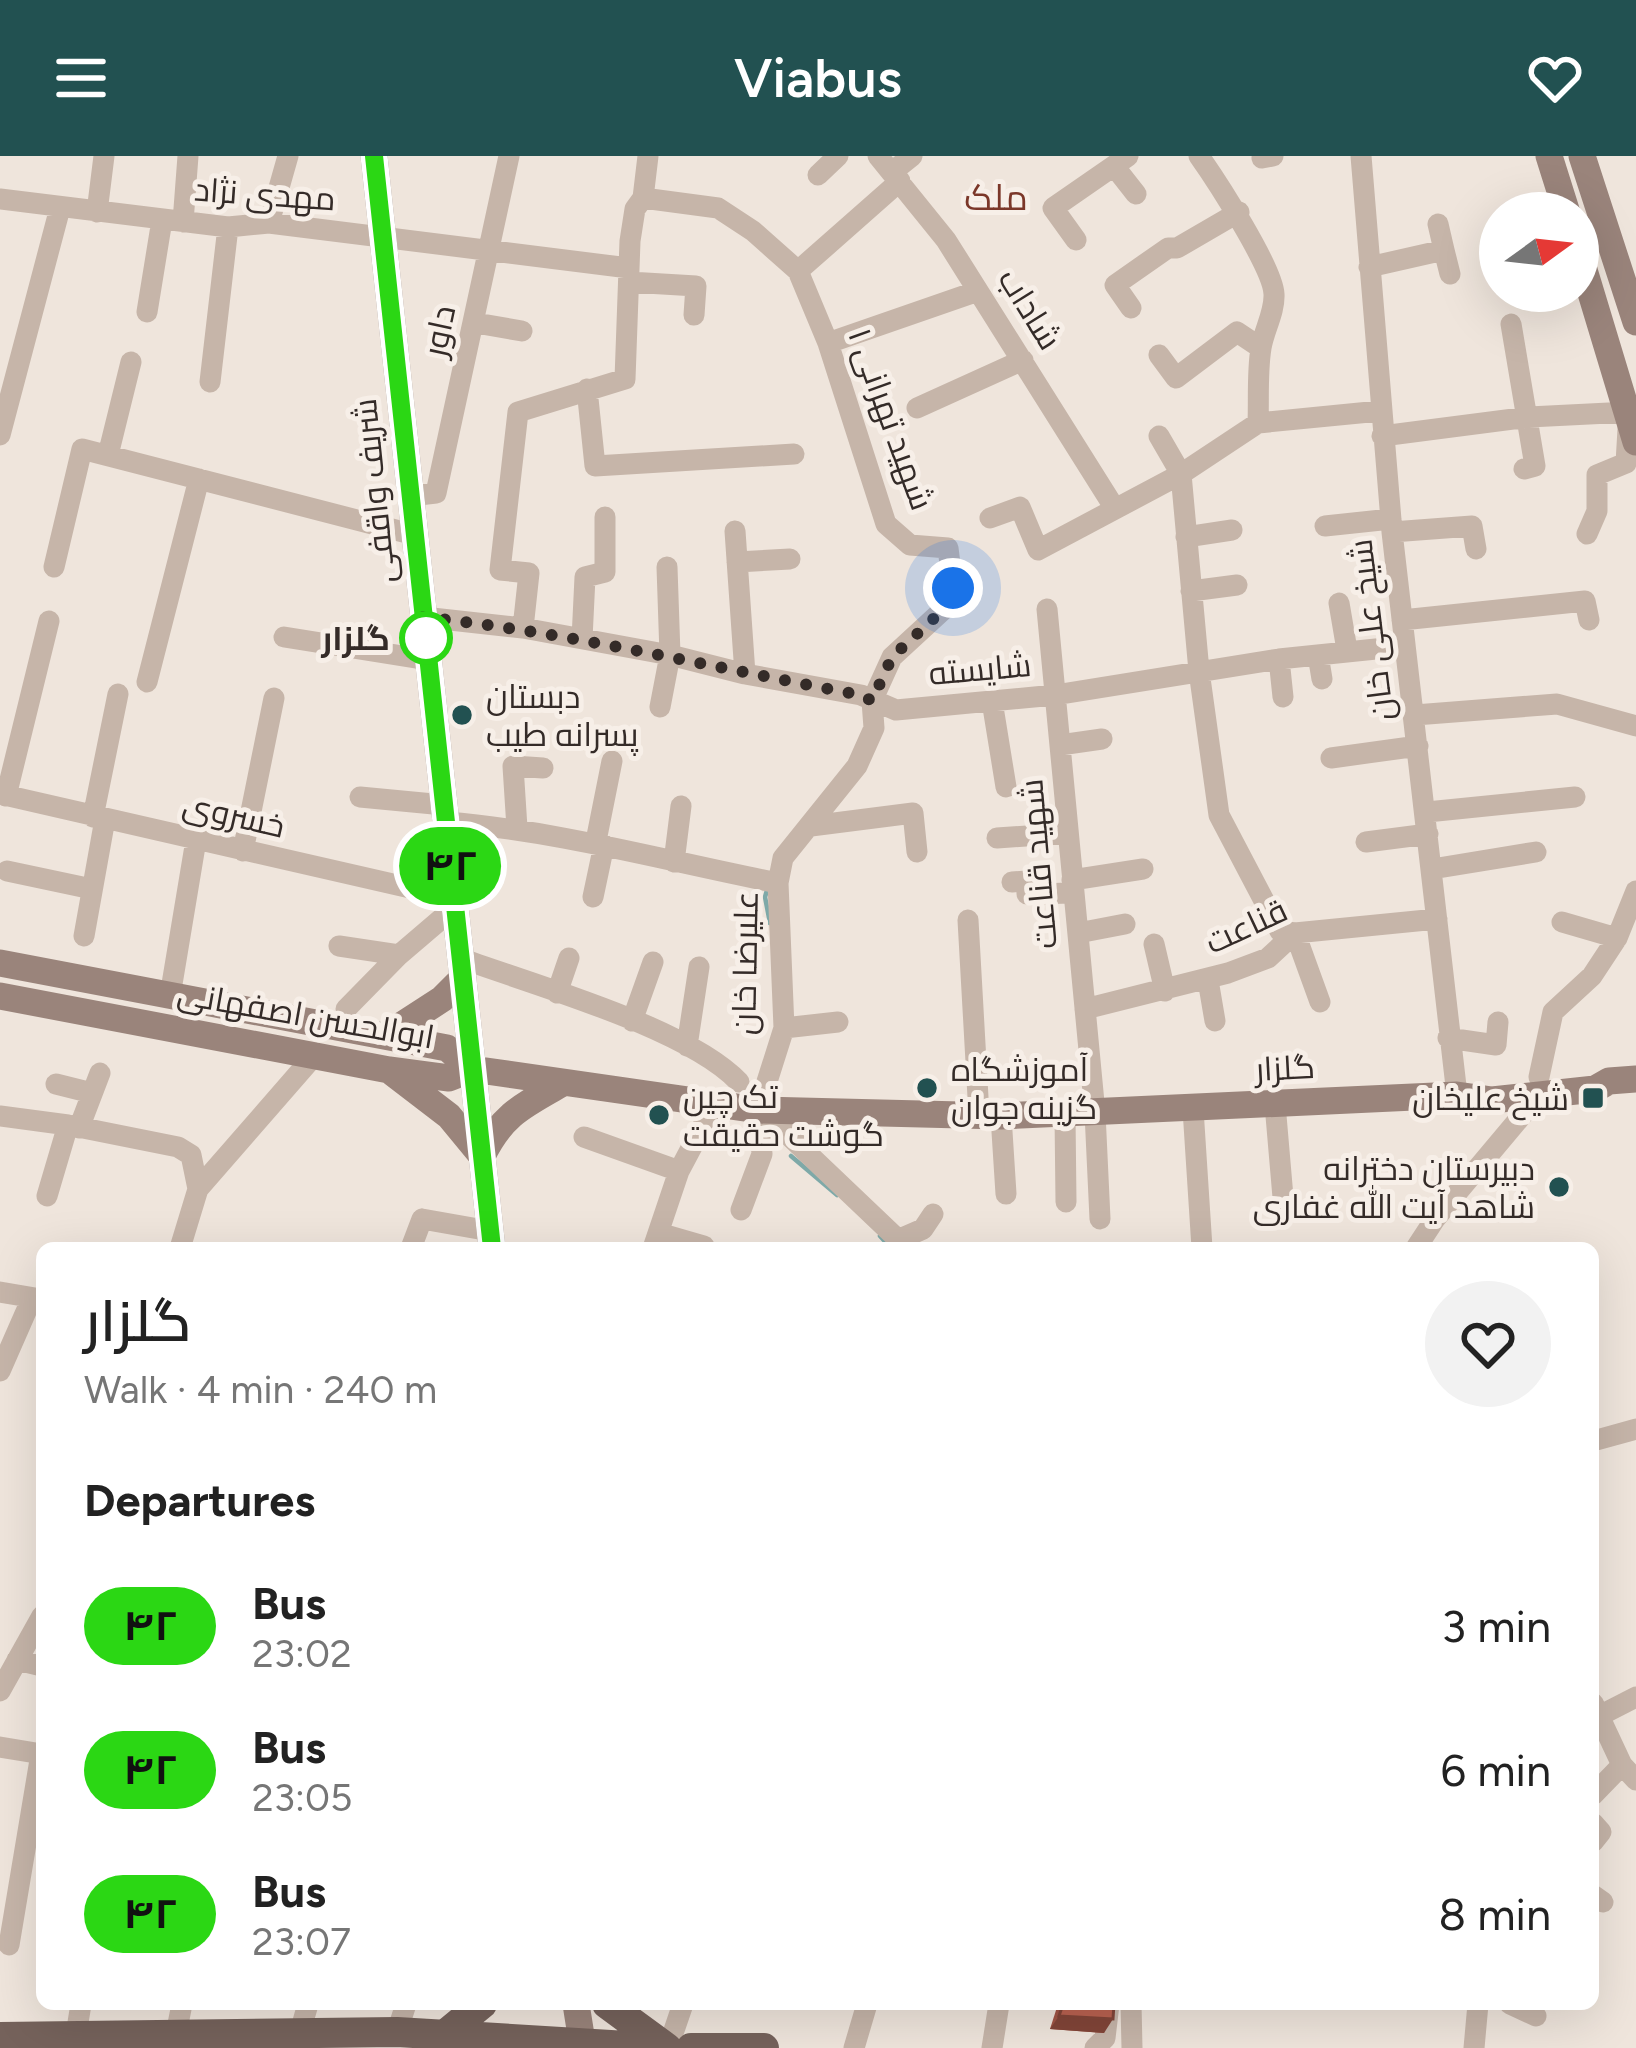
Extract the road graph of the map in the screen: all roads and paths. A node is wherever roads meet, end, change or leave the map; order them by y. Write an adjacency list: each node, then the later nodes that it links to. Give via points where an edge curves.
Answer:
1 (104, 156): 21 (street)
2 (188, 156): 23 (street)
3 (288, 156): 24 (street)
4 (374, 156): 27 (main road, شریف واقفی)
5 (509, 156): 30 (street, داور)
6 (648, 156): 18 (street)
7 (838, 156): 15 (street)
8 (912, 156): 14 (street)
9 (1198, 156): 22 (street)
10 (1361, 156): 31 (street, شیخ علی خان)
11 (1549, 156): 16 (main road)
12 (1582, 156): 40 (main road)
13 (1121, 161): 17 (street); 28 (street, via 1053,208)
14 (890, 170): 32 (street); 35 (street, شاداب)
15 (818, 175)
16 (1560, 192)
17 (1136, 194)
18 (643, 198): 32 (street, شهید تهرانی ۱, via 718,208); 34 (street)
19 (0, 200): 20 (street, مهدی نژاد)
20 (60, 208): 21 (street, مهدی نژاد); 56 (street)
21 (98, 212): 23 (street, مهدی نژاد)
22 (1239, 212): 36 (street, via 1115,285); 45 (street, via 1274,293)
23 (172, 221): 26 (street, مهدی نژاد); 37 (street)
24 (269, 223): 26 (street, مهدی نژاد); 27 (street, مهدی نژاد)
25 (1438, 224): 29 (street)
26 (228, 227): 49 (street)
27 (383, 236): 30 (street, مهدی نژاد); 65 (main road, شریف واقفی)
28 (1076, 240)
29 (1444, 250): 31 (street); 33 (street)
30 (488, 251): 34 (street, مهدی نژاد); 41 (street, داور)
31 (1370, 267): 52 (street, شیخ علی خان)
32 (798, 271): 44 (street, شهید تهرانی ۱)
33 (1450, 274)
34 (629, 275): 39 (street, مهدی نژاد, via 696,286); 50 (street, via 625,379)
35 (978, 291): 44 (street); 47 (street, شاداب)
36 (1131, 308)
37 (147, 312)
38 (1598, 312): 53 (main road)
39 (694, 315)
40 (1636, 322)
41 (476, 323): 43 (street); 65 (street, داور, via 436,493)
42 (1511, 324): 54 (street)
43 (522, 331)
44 (828, 343): 106 (street, شهید تهرانی ۱, via 886,524 910,545 948,548 953,564 943,610 892,657)
45 (1262, 348): 46 (street, via 1237,332 1176,378); 55 (street)
46 (1159, 356)
47 (1023, 360): 51 (street); 66 (street, شاداب)
48 (131, 362): 61 (street)
49 (210, 382)
50 (586, 389): 60 (street, via 595,466 685,471); 89 (street, via 518,412 500,570 530,573)
51 (917, 408)
52 (1380, 411): 55 (street); 58 (street, شیخ علی خان)
53 (1629, 412): 54 (street); 59 (main road); 73 (street, via 1626,463 1597,475 1597,511)
54 (1528, 417): 58 (street); 62 (street, via 1535,466)
55 (1258, 424): 63 (street)
56 (1, 428)
57 (1159, 436): 63 (street)
58 (1382, 436): 69 (street, شیخ علی خان)
59 (1636, 442)
60 (794, 454)
61 (108, 455): 64 (street); 79 (street, via 82,448)
62 (1524, 469)
63 (1181, 474): 66 (street); 75 (street)
64 (199, 479): 74 (street); 101 (street)
65 (410, 496): 74 (main road, شریف واقفی)
66 (1114, 507): 68 (street, via 1038,550 1020,507)
67 (605, 518): 91 (street, via 605,572 585,577)
68 (990, 518)
69 (1391, 525): 70 (street); 76 (street, via 1472,526); 86 (street, شیخ علی خان)
70 (1325, 526)
71 (1232, 530): 75 (street)
72 (735, 531): 78 (street)
73 (1586, 534)
74 (415, 535): 85 (main road, شریف واقفی)
75 (1186, 537): 82 (street)
76 (1476, 549)
77 (790, 560): 78 (street)
78 (737, 562): 99 (street)
79 (54, 567)
80 (667, 567): 94 (street)
81 (1238, 585): 82 (street)
82 (1191, 591): 98 (street)
83 (1339, 603): 93 (street)
84 (1047, 609): 103 (street, شهید قناعت)
85 (423, 617): 89 (street, شایسته); 97 (main road, شریف واقفی)
86 (1402, 620): 87 (street, via 1585,601); 92 (street, شیخ علی خان)
87 (1589, 620)
88 (49, 621): 118 (street)
89 (524, 628): 91 (street, شایسته)
90 (284, 637): 97 (street)
91 (566, 642): 94 (street, شایسته)
92 (1405, 646): 93 (street, شایسته); 109 (street, شیخ علی خان)
93 (1347, 650): 95 (street, شایسته)
94 (670, 655): 99 (street, شایسته); 108 (street)
95 (1318, 655): 96 (street, شایسته); 100 (street)
96 (1279, 659): 98 (street, شایسته); 104 (street)
97 (428, 661): 122 (main road, شریف واقفی)
98 (1199, 671): 103 (street, شایسته); 151 (street, via 1219,815 1280,931)
99 (745, 674): 106 (street, شایسته)
100 (1322, 679)
101 (147, 682)
102 (118, 694): 123 (street)
103 (1055, 695): 107 (street, شایسته); 112 (street, شهید قناعت)
104 (1283, 697)
105 (274, 698): 132 (street)
106 (872, 701): 107 (street, شایسته, via 896,710); 125 (street, علیرضا خان, via 874,728 857,766)
107 (992, 701): 117 (street)
108 (660, 707)
109 (1414, 715): 110 (street, via 1557,704); 113 (street, شیخ علی خان)
110 (1636, 726)
111 (1102, 739): 112 (street)
112 (1060, 745): 127 (street, شهید قناعت)
113 (1418, 746): 114 (street); 124 (street, شیخ علی خان)
114 (1331, 758)
115 (612, 761): 131 (street)
116 (543, 768): 126 (street, via 513,766)
117 (1006, 787)
118 (3, 795): 123 (street, خسروی)
119 (360, 797): 122 (street)
120 (1575, 797): 124 (street)
121 (680, 806): 135 (street)
122 (445, 814): 126 (street); 145 (main road, شریف واقفی)
123 (99, 818): 129 (street, خسروی); 141 (street)
124 (1427, 823): 130 (street); 137 (street, شیخ علی خان)
125 (811, 826): 133 (street, via 913,813); 139 (street, علیرضا خان)
126 (517, 828): 131 (street)
127 (1068, 833): 128 (street); 140 (street, شهید قناعت)
128 (997, 838)
129 (196, 840): 132 (street, خسروی); 168 (street)
130 (1366, 842)
131 (600, 843): 135 (street); 144 (street)
132 (243, 851): 145 (street, خسروی)
133 (917, 852)
134 (1536, 852): 137 (street)
135 (674, 862): 139 (street)
136 (1143, 869): 140 (street)
137 (1432, 869): 146 (street, شیخ علی خان)
138 (7, 872): 141 (street)
139 (767, 881): 178 (street, علیرضا خان)
140 (1073, 886): 143 (street); 150 (street, شهید قناعت)
141 (92, 889): 152 (street)
142 (1636, 891): 153 (street)
143 (1020, 896)
144 (593, 897)
145 (454, 903): 156 (street); 161 (main road, شریف واقفی)
146 (1437, 919): 151 (street, قناعت); 180 (street, شیخ علی خان)
147 (968, 920): 198 (street)
148 (1562, 922): 153 (street)
149 (1125, 924): 150 (street)
150 (1078, 932): 172 (street, شهید قناعت)
151 (1295, 933): 163 (street, قناعت, via 1268,958); 169 (street)
152 (84, 936)
153 (1617, 938): 189 (street, via 1553,1012)
154 (1154, 944): 165 (street)
155 (339, 946): 156 (street)
156 (398, 955): 171 (street)
157 (568, 958): 166 (street)
158 (653, 962): 174 (street)
159 (0, 963): 162 (main road, ابوالحسن اصفهانی)
160 (699, 967): 181 (street)
161 (461, 968): 166 (street); 179 (main road, via 415,1020); 183 (main road, شریف واقفی)
162 (75, 977): 164 (main road, ابوالحسن اصفهانی); 170 (main road, via 76,996)
163 (1208, 980): 165 (street, قناعت); 175 (street)
164 (121, 986): 168 (main road, ابوالحسن اصفهانی); 173 (main road, via 108,1001)
165 (1166, 991): 172 (street, قناعت)
166 (557, 993): 174 (street)
167 (0, 996): 170 (main road, ابوالحسن اصفهانی)
168 (170, 996): 179 (main road, ابوالحسن اصفهانی)
169 (1320, 1001)
170 (60, 1007): 173 (main road, ابوالحسن اصفهانی)
171 (346, 1009)
172 (1085, 1010): 195 (street, شهید قناعت)
173 (119, 1018): 182 (main road, ابوالحسن اصفهانی)
174 (632, 1021): 181 (street)
175 (1215, 1021)
176 (838, 1022): 178 (street)
177 (1498, 1022): 180 (street, via 1496,1045)
178 (784, 1028): 194 (street, علیرضا خان)
179 (385, 1036): 183 (main road, ابوالحسن اصفهانی, via 447,1048)
180 (1448, 1038): 190 (street, شیخ علی خان)
181 (687, 1046): 186 (street)
182 (314, 1057): 184 (main road, ابوالحسن اصفهانی); 203 (street)
183 (472, 1069): 184 (main road, ابوالحسن اصفهانی, via 449,1078); 188 (main road, گلزار); 201 (main road, شریف واقفی)
184 (389, 1070): 201 (main road, via 449,1116)
185 (1622, 1080): 189 (main road, گلزار, via 1595,1089)
186 (739, 1082)
187 (56, 1084): 199 (street, via 96,1083)
188 (561, 1084): 192 (main road, گلزار); 201 (main road, via 496,1127)
189 (1539, 1086): 190 (main road, گلزار, via 1492,1100); 218 (street)
190 (1457, 1095): 191 (main road, گلزار)
191 (1275, 1104): 193 (main road, گلزار); 207 (street)
192 (714, 1105): 194 (main road, گلزار); 202 (street)
193 (1192, 1109): 195 (main road, گلزار); 217 (street)
194 (760, 1110): 198 (main road, گلزار); 208 (street, علیرضا خان, via 762,1154); 215 (street)
195 (1095, 1113): 196 (main road, گلزار); 210 (street, شهید قناعت)
196 (1065, 1115): 198 (main road, گلزار); 206 (street)
197 (0, 1116): 199 (street)
198 (990, 1116): 204 (street)
199 (74, 1126): 203 (street, via 178,1148 191,1155); 205 (street)
200 (584, 1137): 202 (street)
201 (482, 1156): 211 (main road, شریف واقفی)
202 (679, 1171): 212 (street)
203 (198, 1189): 213 (street)
204 (1006, 1194)
205 (47, 1196)
206 (1066, 1202)
207 (1284, 1209)
208 (741, 1210)
209 (933, 1214): 216 (street)
210 (1100, 1219)
211 (491, 1239): 214 (street, via 417,1209)
212 (656, 1241)
213 (182, 1242)
214 (411, 1242)
215 (901, 1242)
216 (907, 1242)
217 (1202, 1242)
218 (1420, 1242)
219 (0, 1292): 220 (street)
220 (36, 1299)
221 (36, 1301): 222 (street)
222 (0, 1371)
223 (1636, 1429): 224 (street)
224 (1599, 1439)
225 (36, 1627): 226 (street)
226 (17, 1660): 227 (street); 228 (street)
227 (36, 1665)
228 (0, 1691)
229 (1636, 1697): 230 (street)
230 (1599, 1709)
231 (1599, 1717): 234 (street)
232 (0, 1747): 233 (street)
233 (36, 1753)
234 (1617, 1760): 235 (street)
235 (1599, 1786)
236 (36, 1831): 237 (street)
237 (33, 1869): 238 (street)
238 (9, 1946)
239 (476, 2010): 256 (main road)
240 (560, 2010): 257 (main road)
241 (575, 2010): 257 (main road)
242 (615, 2010): 258 (main road)
243 (681, 2010): 258 (street)
244 (865, 2010): 261 (street)
245 (998, 2010): 262 (street)
246 (1108, 2010): 263 (street, via 1105,2038)
247 (1131, 2010): 264 (street)
248 (1477, 2010): 265 (street)
249 (1523, 2010): 250 (street)
250 (1536, 2016)
251 (304, 2018): 252 (main road); 254 (main road)
252 (402, 2018): 256 (main road)
253 (79, 2019): 254 (main road); 255 (main road)
254 (179, 2019)
255 (0, 2037)
256 (447, 2042): 257 (main road)
257 (572, 2044): 258 (main road)
258 (665, 2048)
259 (692, 2048): 260 (main road)
260 (764, 2048)
261 (854, 2048)
262 (992, 2048)
263 (1095, 2048)
264 (1132, 2048)
265 (1474, 2048)

